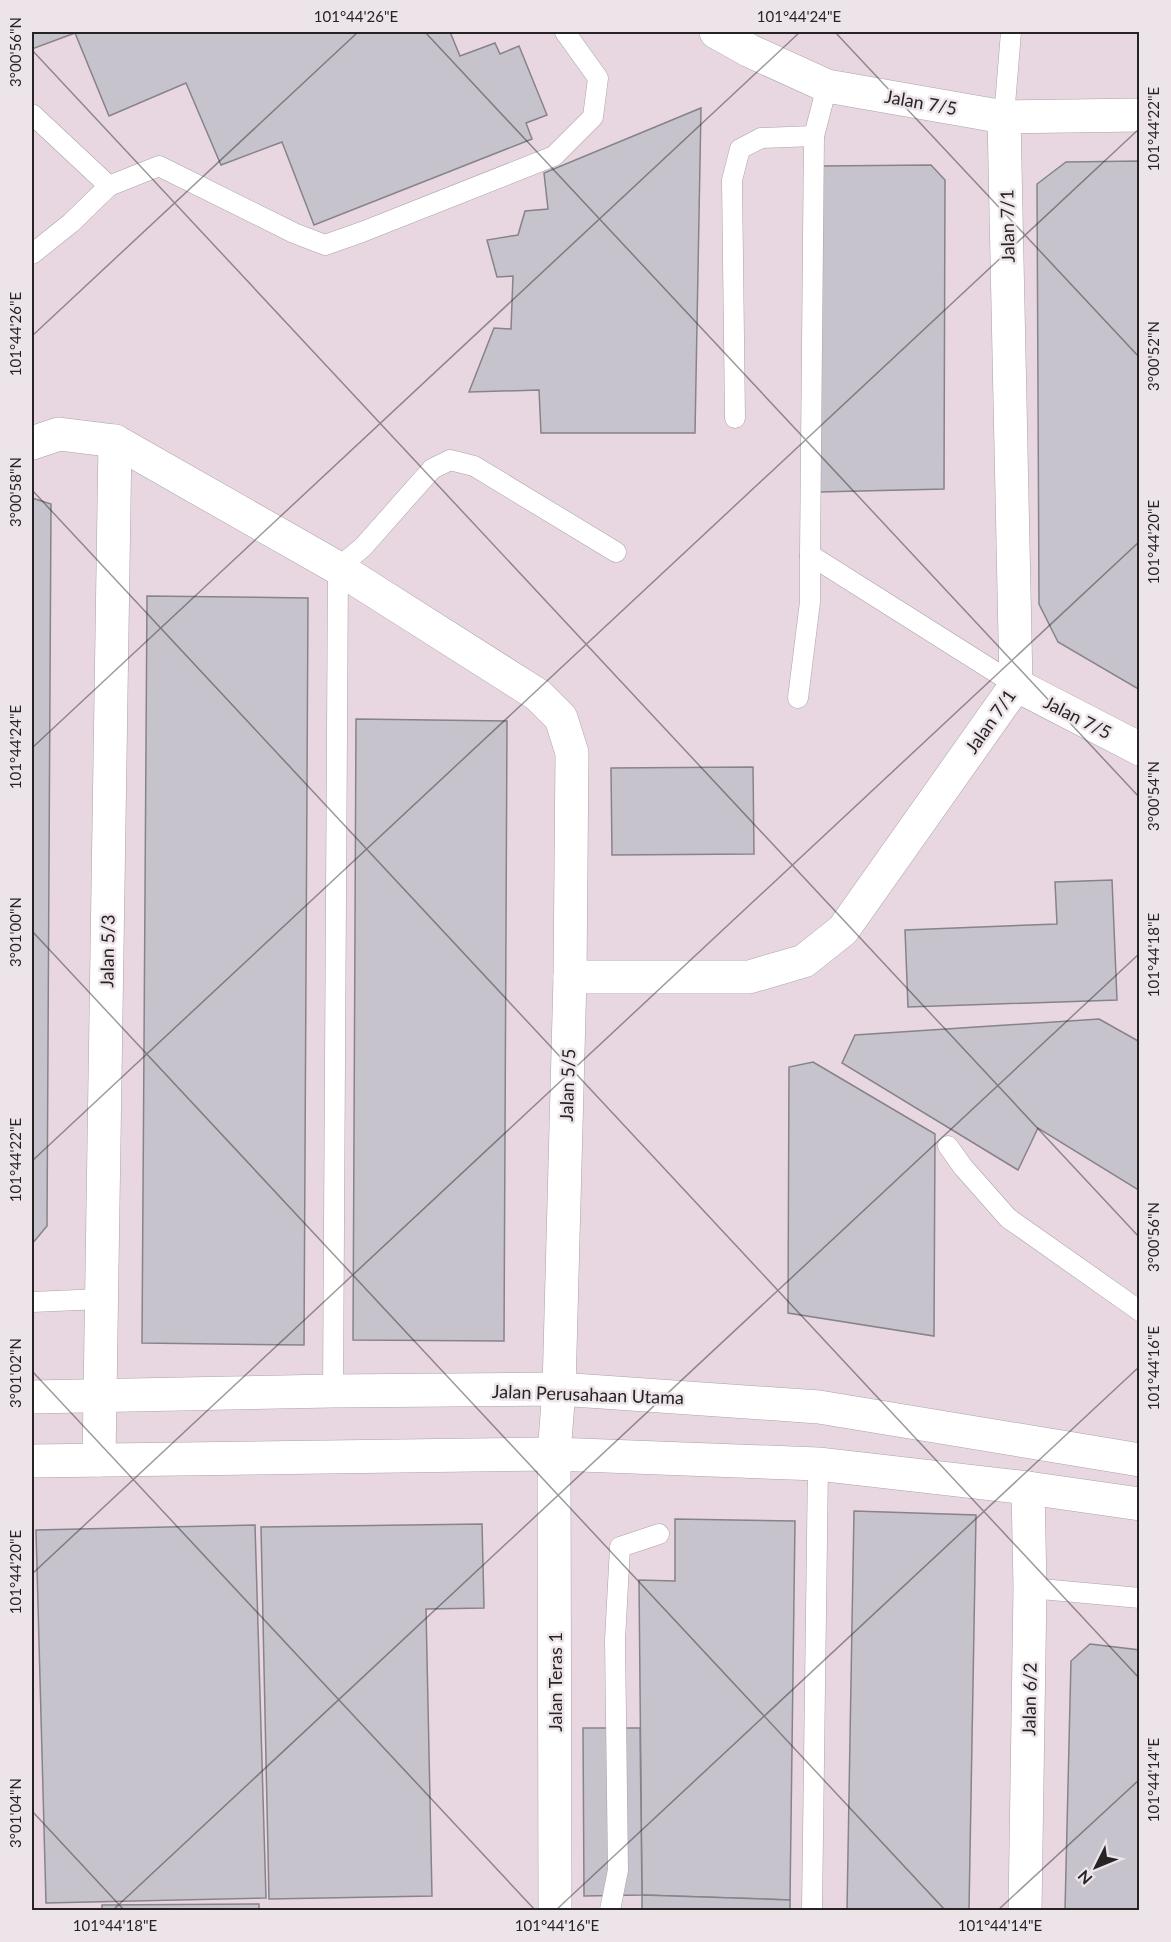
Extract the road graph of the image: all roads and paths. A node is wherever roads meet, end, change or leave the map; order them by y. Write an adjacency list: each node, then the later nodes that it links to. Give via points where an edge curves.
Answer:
1 (565, 32): 9 (lane, via 598,78 593,117 554,156 362,232 325,244 294,233 159,166)
2 (716, 32): 4 (street, Jalan 7/5)
3 (1011, 32): 7 (lane)
4 (827, 86): 7 (street, Jalan 7/5); 8 (lane)
5 (32, 114): 9 (lane)
6 (1140, 115): 7 (street, Jalan 7/5)
7 (1004, 117): 17 (street, Jalan 7/1)
8 (814, 136): 11 (lane, via 761,138 740,149 732,180); 15 (lane)
9 (109, 186): 10 (lane)
10 (32, 254)
11 (735, 418)
12 (115, 441): 13 (street, via 59,434); 16 (street); 22 (street, Jalan 5/3)
13 (32, 443)
14 (616, 552): 16 (lane, via 474,466 450,460 432,469 363,547)
15 (810, 555): 17 (lane); 18 (lane, via 810,602)
16 (338, 568): 20 (street, Jalan 5/5, via 538,695 561,718 572,753); 26 (lane)
17 (1016, 685): 19 (street, Jalan 7/5); 20 (street, Jalan 7/1, via 843,930 804,961 749,977)
18 (798, 698)
19 (1140, 749)
20 (570, 977): 25 (street, Jalan 5/5)
21 (948, 1146): 24 (lane, via 1008,1218)
22 (101, 1299): 23 (lane); 27 (street, Jalan 5/3)
23 (32, 1302)
24 (1140, 1311)
25 (559, 1389): 26 (street, Jalan Perusahaan Utama); 29 (street, Jalan 5/5); 31 (street, Jalan Perusahaan Utama, via 819,1407)
26 (333, 1391): 27 (street, Jalan Perusahaan Utama)
27 (100, 1396): 28 (street, Jalan Perusahaan Utama); 30 (street, Jalan 5/3)
28 (32, 1397)
29 (554, 1454): 30 (street); 33 (street); 39 (street, Jalan Teras 1)
30 (99, 1460): 32 (street)
31 (1140, 1460)
32 (32, 1461)
33 (818, 1464): 34 (street); 41 (lane)
34 (1028, 1488): 35 (street); 37 (street, Jalan 6/2)
35 (1140, 1504)
36 (659, 1534): 40 (lane, via 620,1547 615,1640 618,1870)
37 (1030, 1587): 38 (lane); 42 (street, Jalan 6/2)
38 (1140, 1598)
39 (555, 1911)
40 (610, 1911)
41 (812, 1911)
42 (1026, 1911)

